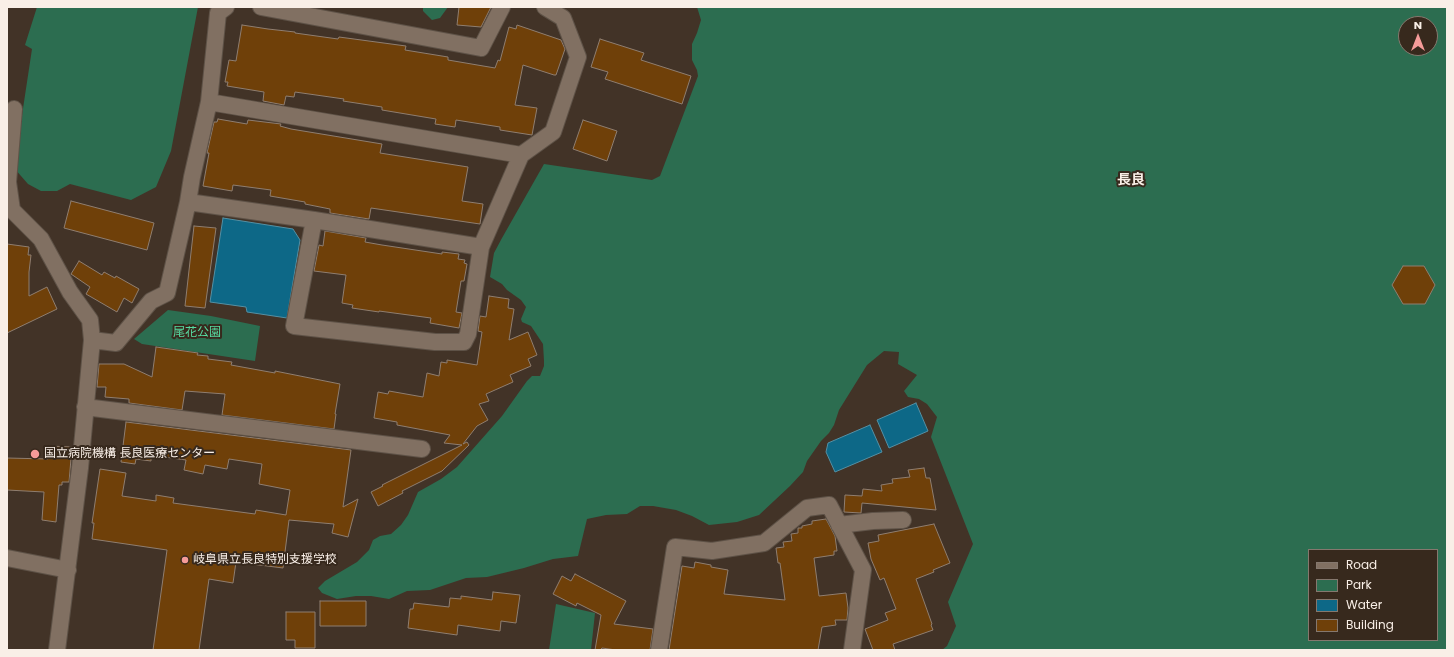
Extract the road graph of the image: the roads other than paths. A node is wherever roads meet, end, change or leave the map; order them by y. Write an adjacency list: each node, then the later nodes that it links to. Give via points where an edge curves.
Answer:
1 (226, 7): 5 (street, via 218,13)
2 (261, 7): 3 (street, via 481,48)
3 (502, 7)
4 (545, 7): 7 (street, via 563,18 578,57 553,132)
5 (209, 102): 7 (street); 8 (street)
6 (14, 109): 11 (street, via 8,182 12,210 41,239 70,292 90,320)
7 (521, 155): 10 (street)
8 (188, 202): 9 (street); 11 (street, via 167,293 151,301 116,343)
9 (314, 220): 10 (street); 10 (street, via 294,326 436,342 464,342 468,334)
10 (480, 247)
11 (92, 340): 12 (street)
12 (85, 407): 13 (street); 17 (street)
13 (422, 449)
14 (903, 520): 15 (street)
15 (839, 525): 19 (street, via 829,505 807,508 764,543 712,551 675,547); 20 (street, via 862,570)
16 (7, 558): 17 (street)
17 (68, 570): 18 (street)
18 (57, 650)
19 (659, 650)
20 (852, 650)

